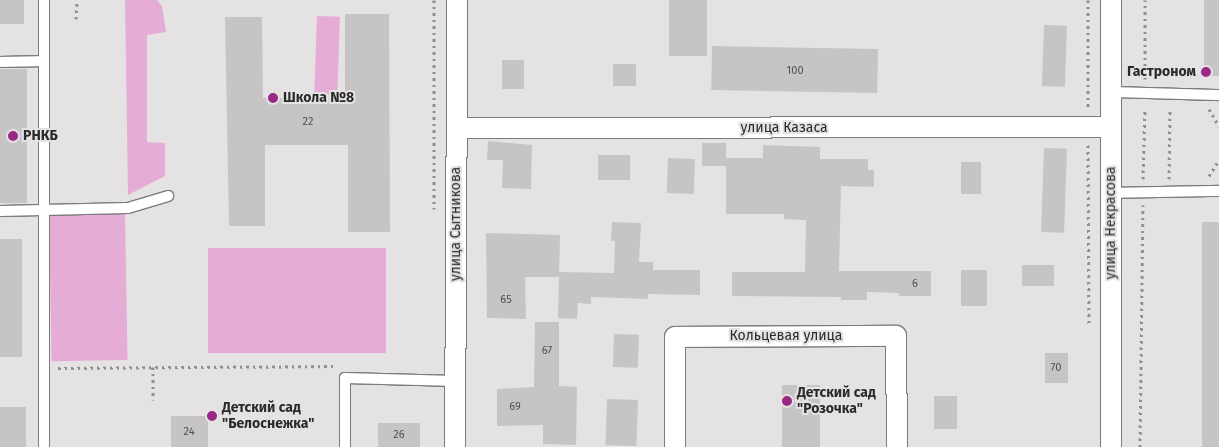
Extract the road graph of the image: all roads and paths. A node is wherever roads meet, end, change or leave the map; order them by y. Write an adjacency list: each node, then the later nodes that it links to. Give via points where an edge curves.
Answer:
1 (44, 0): 9 (lane)
2 (77, 0): 8 (path)
3 (434, 0): 25 (path)
4 (457, 0): 16 (street, улица Сытникова)
5 (1088, 0): 17 (path)
6 (1111, 0): 11 (street, улица Некрасова)
7 (1145, 0): 12 (path)
8 (76, 19)
9 (44, 61): 10 (lane); 24 (lane)
10 (0, 62)
11 (1110, 92): 12 (lane); 15 (street, улица Некрасова)
12 (1145, 93): 13 (lane); 19 (path)
13 (1170, 93): 14 (lane); 20 (path)
14 (1219, 95)
15 (1111, 127): 17 (street, улица Казаса); 18 (street, улица Некрасова)
16 (457, 128): 17 (street, улица Казаса); 30 (street, улица Сытникова)
17 (1088, 128): 26 (path)
18 (1110, 192): 19 (lane); 37 (street, улица Некрасова)
19 (1143, 192): 20 (lane); 38 (path)
20 (1169, 192): 21 (lane)
21 (1219, 192)
22 (168, 196): 24 (lane, via 128,208)
23 (0, 211): 24 (lane)
24 (44, 211): 29 (lane)
25 (434, 218)
26 (1089, 327)
27 (338, 366): 28 (path)
28 (153, 367): 29 (path); 31 (path)
29 (44, 368): 32 (lane)
30 (456, 381): 33 (lane, via 345,378); 34 (street, улица Сытникова)
31 (154, 400)
32 (44, 447)
33 (345, 447)
34 (455, 447)
35 (675, 447): 36 (street, Кольцевая улица, via 675,337 896,336)
36 (897, 447)
37 (1111, 447)
38 (1140, 447)

